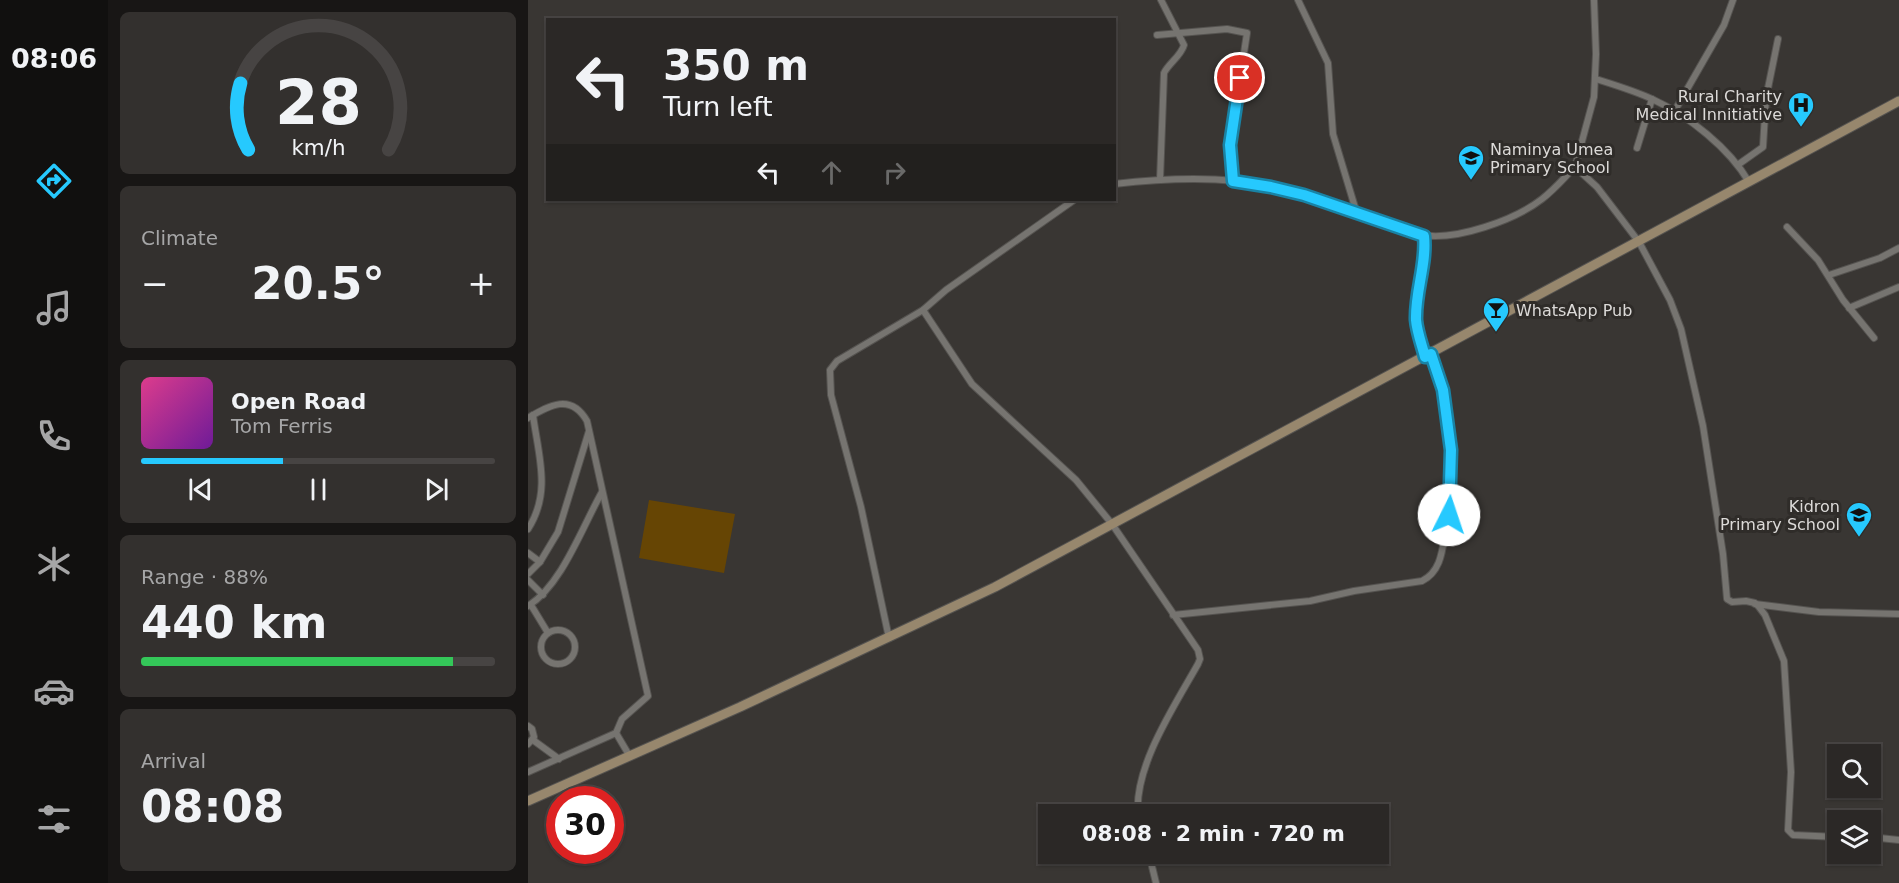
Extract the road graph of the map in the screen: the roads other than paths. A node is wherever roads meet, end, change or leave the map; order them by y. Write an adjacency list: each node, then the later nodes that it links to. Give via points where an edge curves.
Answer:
1 (1161, 0): 5 (street)
2 (1298, 0): 20 (street, via 1328,63 1336,150)
3 (1594, 0): 8 (street)
4 (1733, 0): 11 (street, via 1724,25)
5 (1180, 33): 6 (street); 15 (street, via 1183,51 1164,74); 16 (street, via 1227,29 1246,33 1230,145)
6 (1157, 35)
7 (1778, 39): 13 (street, via 1766,98 1763,147)
8 (1596, 79): 9 (street); 14 (street)
9 (1652, 99): 11 (street); 12 (street)
10 (1899, 102): 17 (main road)
11 (1674, 112): 13 (street)
12 (1637, 148)
13 (1739, 164): 17 (street)
14 (1575, 167): 22 (street, via 1544,198 1511,217 1462,233); 23 (street, via 1597,187)
15 (1160, 180): 16 (street); 18 (street)
16 (1233, 181): 20 (street, via 1304,195)
17 (1749, 182): 23 (main road)
18 (1116, 184)
19 (1073, 201): 28 (street)
20 (1357, 214): 22 (street)
21 (1787, 227): 25 (street)
22 (1424, 236): 30 (street, via 1416,323)
23 (1639, 242): 30 (main road); 41 (street, via 1670,300 1691,371 1703,426 1727,599)
24 (1899, 248): 25 (street)
25 (1829, 275): 27 (street)
26 (1899, 287): 27 (street)
27 (1849, 308): 29 (street)
28 (923, 310): 34 (street, via 972,384 1076,480); 46 (street, via 837,362 829,377)
29 (1874, 338)
30 (1428, 355): 34 (main road); 44 (street, via 1443,390 1452,469 1444,542 1440,561 1431,576 1422,581 1310,601)
31 (531, 416): 32 (street, via 553,405 570,405 583,414); 35 (street, via 541,456 542,482 539,505)
32 (590, 430): 33 (street); 37 (street, via 558,532)
33 (602, 492): 40 (street); 48 (street, via 648,689 648,696 622,720)
34 (1112, 524): 44 (street); 46 (main road, via 996,587)
35 (528, 529)
36 (528, 553): 37 (street)
37 (540, 562): 38 (street)
38 (528, 574)
39 (528, 580): 40 (street)
40 (543, 595): 42 (street)
41 (1755, 603): 43 (street, via 1819,612); 55 (street, via 1765,615 1784,661 1791,772 1787,828 1793,835)
42 (530, 605): 45 (street)
43 (1899, 614)
44 (1173, 615): 54 (street, via 1198,650 1200,659 1155,741)
45 (548, 633): 45 (street, via 541,644 545,657 556,663 568,660 574,649 571,636 560,630)
46 (889, 638): 50 (main road)
47 (528, 726): 49 (street, via 534,733)
48 (616, 733): 50 (street); 51 (street)
49 (530, 742): 51 (street)
50 (629, 755): 53 (main road)
51 (559, 759): 52 (street)
52 (528, 772)
53 (528, 801)
54 (1137, 804)
55 (1827, 837)
56 (1881, 838): 57 (street)
57 (1899, 840)
58 (1151, 864): 59 (street)
59 (1156, 883)

